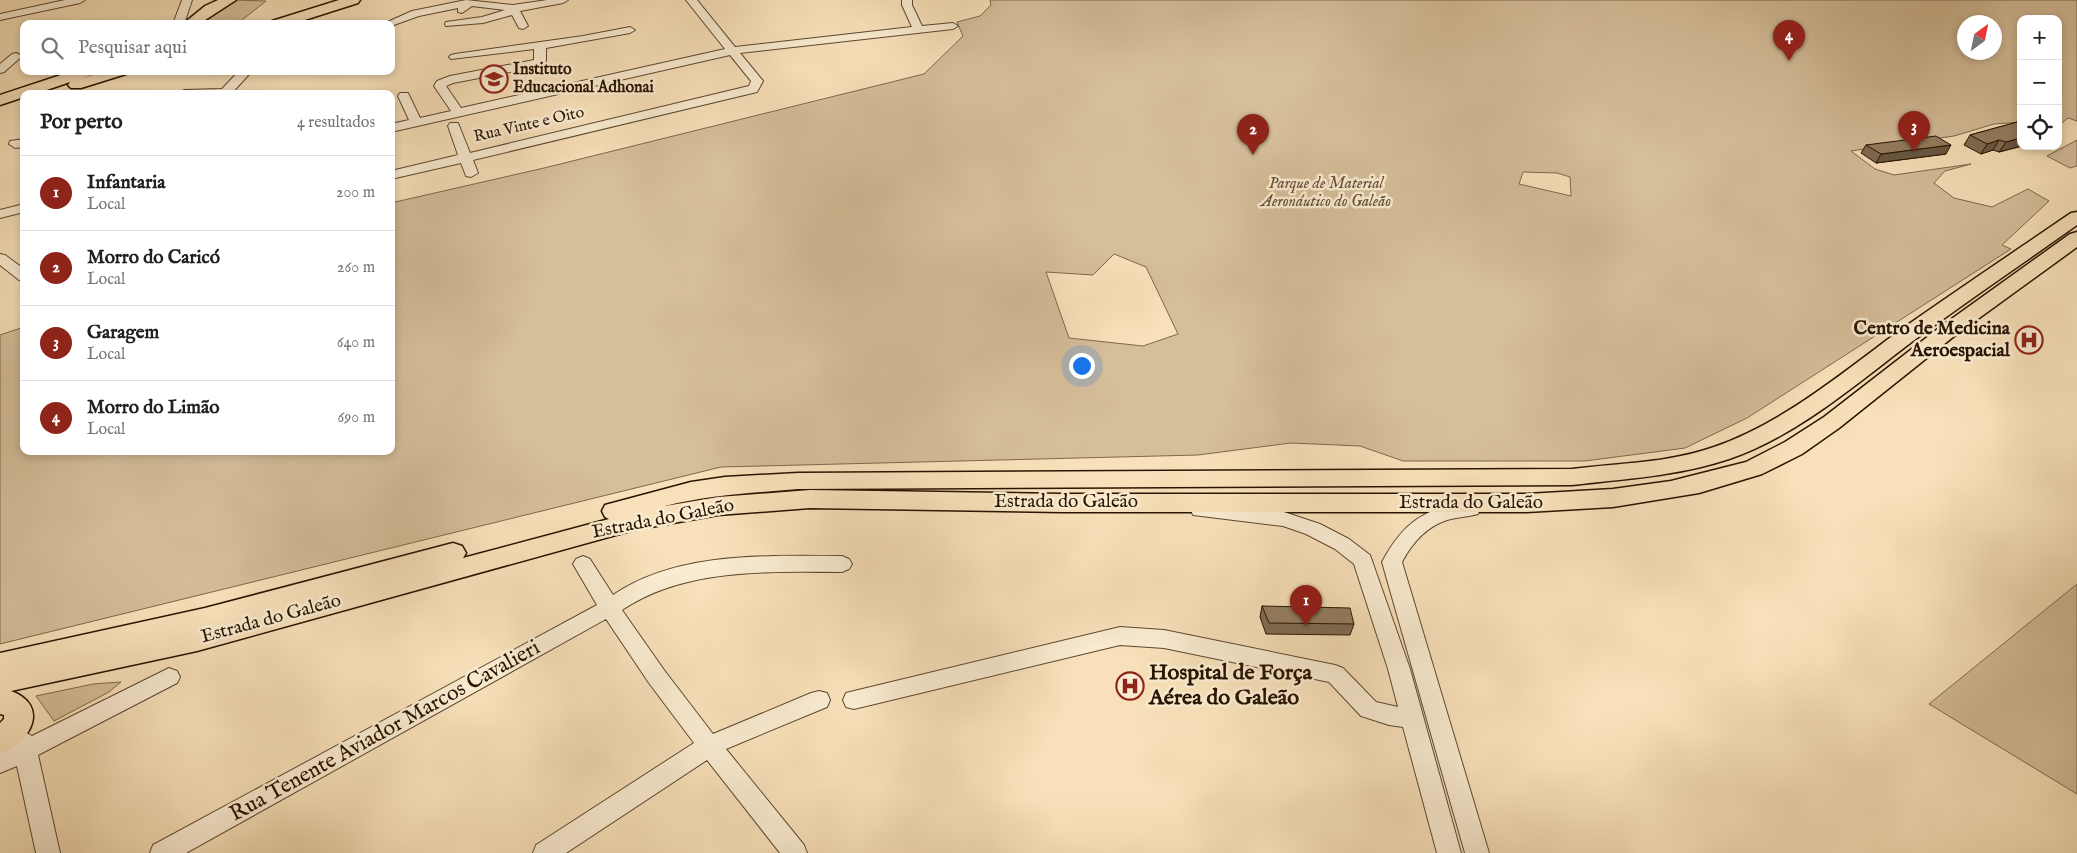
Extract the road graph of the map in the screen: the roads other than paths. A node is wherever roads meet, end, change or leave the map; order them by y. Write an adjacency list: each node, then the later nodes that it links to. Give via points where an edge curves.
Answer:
1 (80, 0): 13 (street)
2 (188, 0): 14 (street)
3 (222, 0): 10 (street)
4 (229, 0): 10 (main road)
5 (353, 0): 16 (main road)
6 (562, 0): 11 (street)
7 (691, 0): 24 (street)
8 (907, 0): 21 (street)
9 (470, 1): 11 (street); 12 (street); 17 (street)
10 (210, 9): 15 (main road)
11 (513, 9): 18 (street, via 483,20); 19 (street)
12 (459, 14)
13 (0, 17)
14 (180, 20)
15 (195, 20)
16 (290, 20)
17 (395, 21)
18 (450, 24)
19 (523, 26)
20 (953, 26): 21 (street)
21 (918, 29): 24 (street)
22 (630, 30): 23 (street)
23 (540, 45): 26 (street); 39 (street, via 537,64 441,84)
24 (731, 51): 39 (street); 42 (street, Rua Vinte e Oito, via 757,80 753,89)
25 (16, 56): 27 (street)
26 (455, 57)
27 (0, 70)
28 (77, 75): 31 (main road)
29 (108, 75): 32 (main road)
30 (242, 75): 33 (street)
31 (31, 90)
32 (61, 90)
33 (227, 90)
34 (20, 93): 36 (main road)
35 (404, 96): 40 (street)
36 (0, 100)
37 (20, 102): 38 (main road)
38 (0, 109)
39 (456, 120): 40 (street); 42 (street)
40 (416, 123): 41 (street)
41 (395, 127)
42 (466, 157): 43 (street); 44 (street, Rua Vinte e Oito)
43 (471, 173)
44 (395, 174)
45 (20, 209): 46 (street)
46 (0, 214)
47 (2077, 217): 57 (main road, Estrada do Galeão, via 1807,409 1776,428 1722,453 1683,464 1572,477 798,480 725,486 651,501 205,619)
48 (2077, 238): 53 (main road, Estrada do Galeão, via 1968,315 1804,442 1779,457 1728,476 1662,492)
49 (20, 261): 50 (street)
50 (4, 262): 51 (street)
51 (20, 274)
52 (1062, 503): 53 (main road, Estrada do Galeão); 59 (main road, Estrada do Galeão, via 810,499 761,501 680,512 557,541 197,640); 63 (street, via 1212,510 1284,519 1342,544 1363,560 1399,669)
53 (1527, 503): 73 (street, via 1447,512 1428,520 1399,546 1392,562)
54 (583, 564): 56 (street)
55 (842, 564): 56 (street, Rua Tenente Aviador Marcos Cavalieri, via 735,567 682,574 640,589)
56 (609, 608): 65 (street); 69 (street, Rua Tenente Aviador Marcos Cavalieri)
57 (0, 665)
58 (169, 677): 64 (street)
59 (0, 682)
60 (819, 700): 65 (street)
61 (854, 700): 63 (street, via 1120,636 1164,639 1335,674 1369,709)
62 (0, 702): 64 (main road, via 7,702 17,709)
63 (1411, 718): 72 (street)
64 (15, 738): 66 (street); 67 (street); 68 (street)
65 (709, 746): 70 (street); 71 (street)
66 (0, 748)
67 (0, 763)
68 (48, 853)
69 (162, 853)
70 (545, 853)
71 (795, 853)
72 (1449, 853)
73 (1477, 853)

